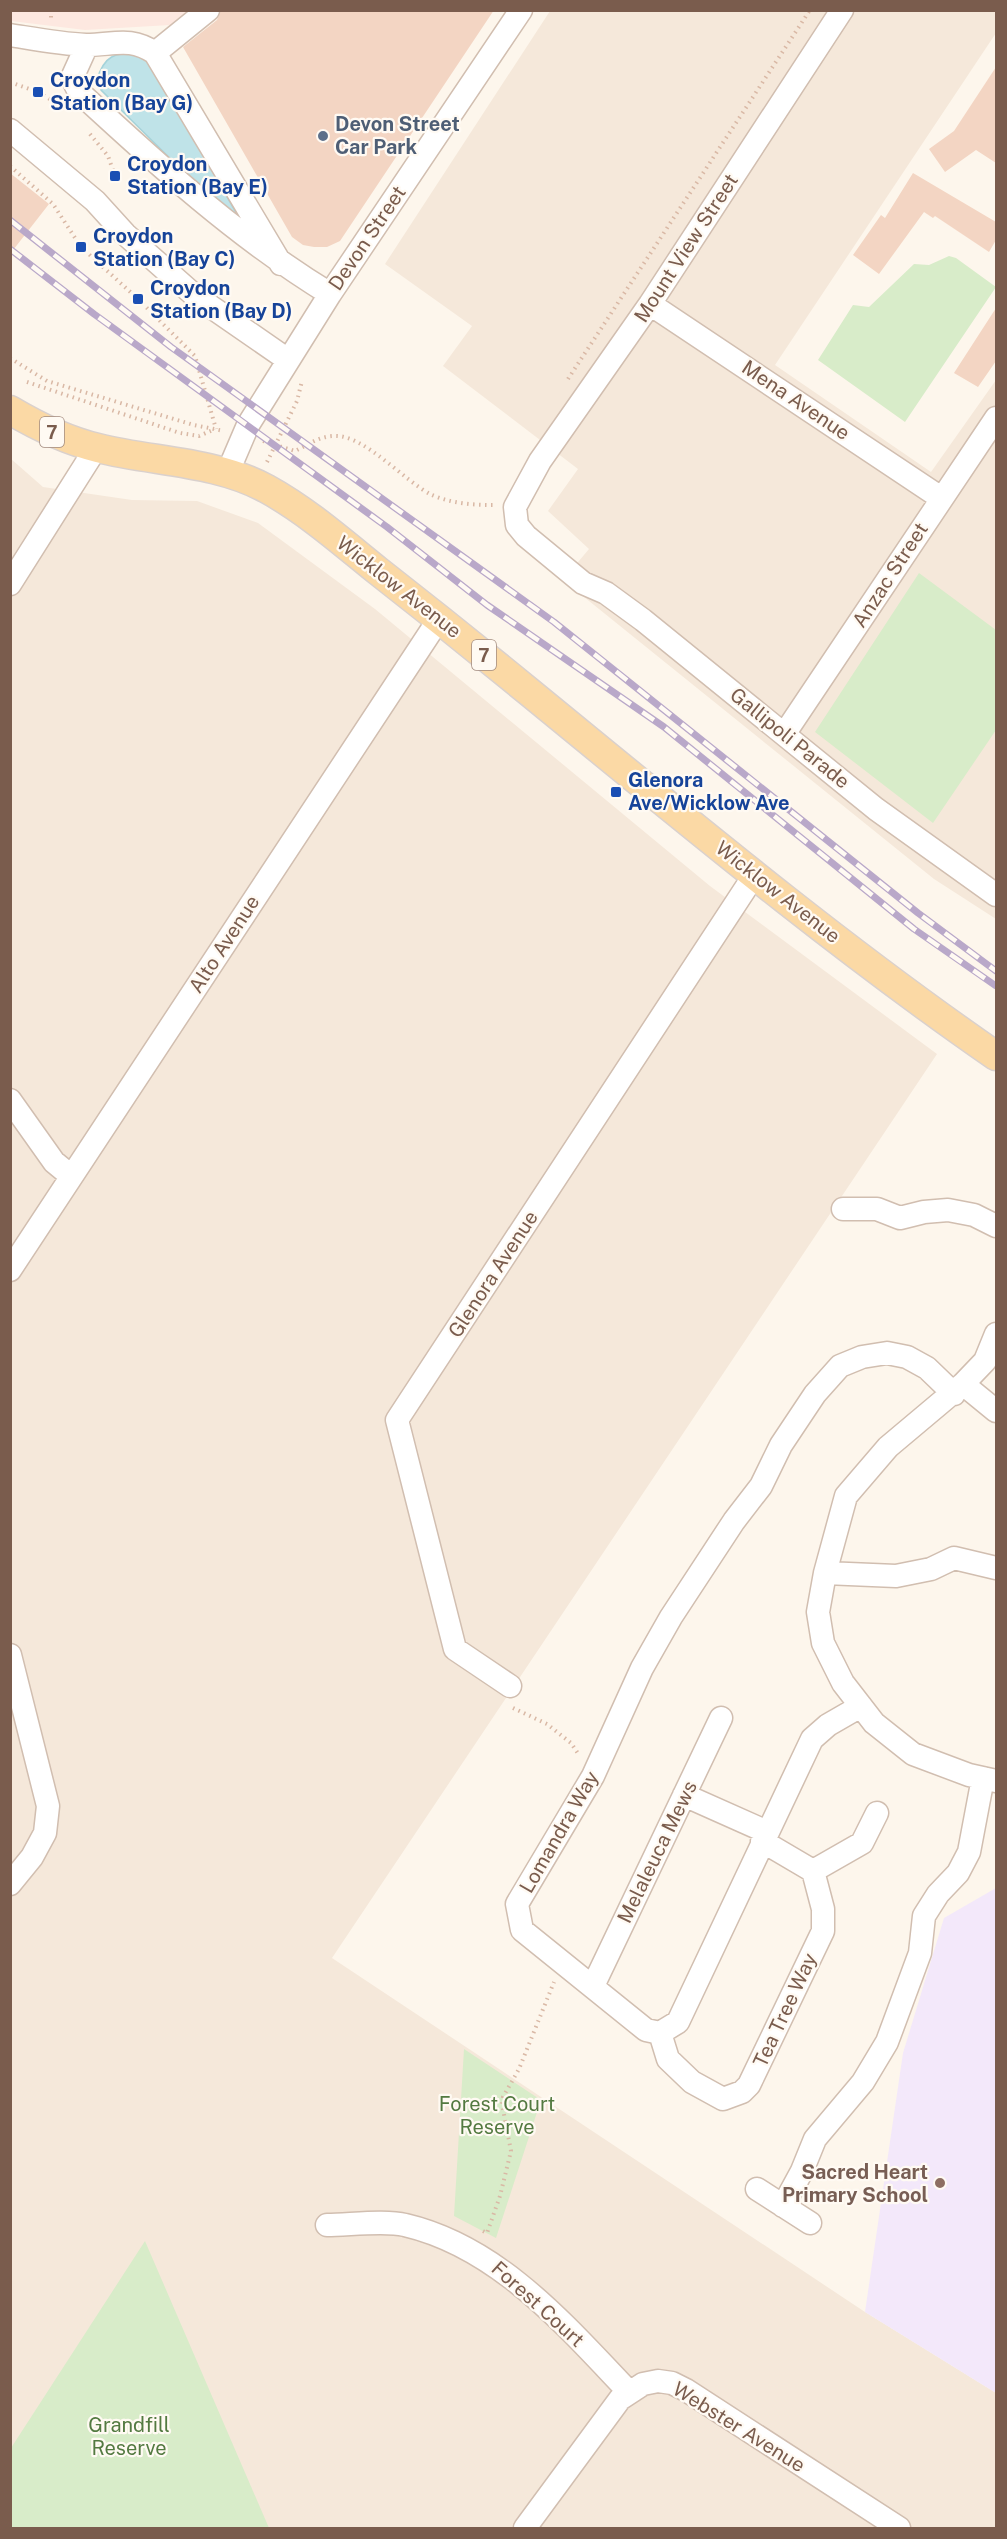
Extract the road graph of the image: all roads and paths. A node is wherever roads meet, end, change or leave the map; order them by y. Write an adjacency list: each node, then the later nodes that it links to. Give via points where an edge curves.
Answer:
1 (208, 10): 7 (street)
2 (521, 10): 15 (street, Devon Street)
3 (810, 10): 20 (path)
4 (842, 10): 16 (street, Mount View Street)
5 (10, 35): 6 (street)
6 (87, 45): 7 (street, via 129,42 144,45); 14 (street, via 72,78 80,92 208,207)
7 (155, 53): 14 (street)
8 (10, 82): 9 (path)
9 (38, 92)
10 (10, 130): 18 (street, via 95,201 125,234 194,295)
11 (87, 130): 13 (path, via 108,156)
12 (10, 166): 23 (path, via 53,204 81,247 195,356)
13 (116, 176)
14 (281, 264): 15 (street)
15 (330, 294): 18 (street, Devon Street)
16 (650, 304): 27 (street, Mena Avenue); 28 (street, Mount View Street, via 540,461)
17 (10, 358): 23 (path, via 46,381)
18 (288, 360): 24 (street, Devon Street)
19 (27, 382): 23 (path, via 180,433 199,436)
20 (566, 382)
21 (10, 410): 25 (main road, Wicklow Avenue / 7, via 37,426)
22 (996, 418): 27 (street, Anzac Street)
23 (216, 429): 24 (path)
24 (244, 437): 26 (street, Devon Street); 28 (path, via 295,451 335,435 365,446 431,494 456,503)
25 (96, 448): 26 (main road, Wicklow Avenue / 7); 29 (street)
26 (227, 474): 30 (main road, Wicklow Avenue / 7, via 267,489 316,521)
27 (941, 498): 31 (street, Anzac Street)
28 (515, 507): 31 (street, Gallipoli Parade, via 517,525 526,536 583,583 606,593 643,620)
29 (10, 584)
30 (439, 619): 32 (main road, Wicklow Avenue / 7); 36 (street, Alto Avenue)
31 (785, 733): 33 (street, Gallipoli Parade, via 876,809)
32 (754, 874): 34 (main road, Wicklow Avenue / 7, via 932,1012); 46 (street, Glenora Avenue, via 397,1420 455,1649)
33 (996, 895)
34 (996, 1056)
35 (10, 1100): 36 (street, via 54,1162)
36 (71, 1176): 39 (street, Alto Avenue)
37 (843, 1209): 38 (street, via 877,1209 900,1218 948,1210 974,1215)
38 (996, 1226)
39 (10, 1270)
40 (996, 1334): 41 (street, via 985,1361)
41 (959, 1389): 42 (street, Lomandra Way); 44 (street, via 888,1447 846,1496); 49 (street, Lomandra Way, via 907,1357 887,1353 840,1366 780,1445 761,1486 670,1617)
42 (996, 1411)
43 (996, 1568): 44 (street, via 954,1558 931,1569 896,1575)
44 (825, 1573): 47 (street, via 818,1612 823,1643 843,1683)
45 (10, 1654): 55 (street, via 48,1806 45,1833)
46 (510, 1686): 49 (path, via 513,1709 547,1724 571,1743)
47 (861, 1706): 50 (street, via 874,1723 913,1754); 53 (street, via 812,1739)
48 (721, 1718): 51 (street, Melaleuca Mews)
49 (593, 1776): 56 (street, Lomandra Way, via 517,1904 522,1930)
50 (990, 1780): 60 (street, via 969,1852 958,1873 924,1916 920,1953 887,2042 863,2082 815,2139)
51 (684, 1794): 53 (street); 57 (street, Melaleuca Mews)
52 (876, 1813): 54 (street, via 862,1843)
53 (764, 1836): 54 (street); 58 (street, via 678,2022)
54 (813, 1871): 58 (street, Tea Tree Way, via 823,1910 823,1931 749,2085 723,2099 692,2082 668,2059)
55 (10, 1884)
56 (562, 1962): 57 (street, Lomandra Way); 63 (path, via 519,2068 503,2097 511,2151 500,2196 487,2233 478,2228)
57 (593, 1986): 58 (street, Lomandra Way, via 646,2030)
58 (660, 2033)
59 (757, 2189): 60 (street)
60 (783, 2206): 61 (street)
61 (810, 2223)
62 (327, 2225): 63 (street, Forest Court, via 403,2224)
63 (467, 2247): 64 (street, Forest Court, via 507,2273)
64 (629, 2392): 65 (street, Webster Avenue, via 610,2411); 66 (street, Webster Avenue, via 658,2381 672,2383)
65 (525, 2529)
66 (899, 2529)

